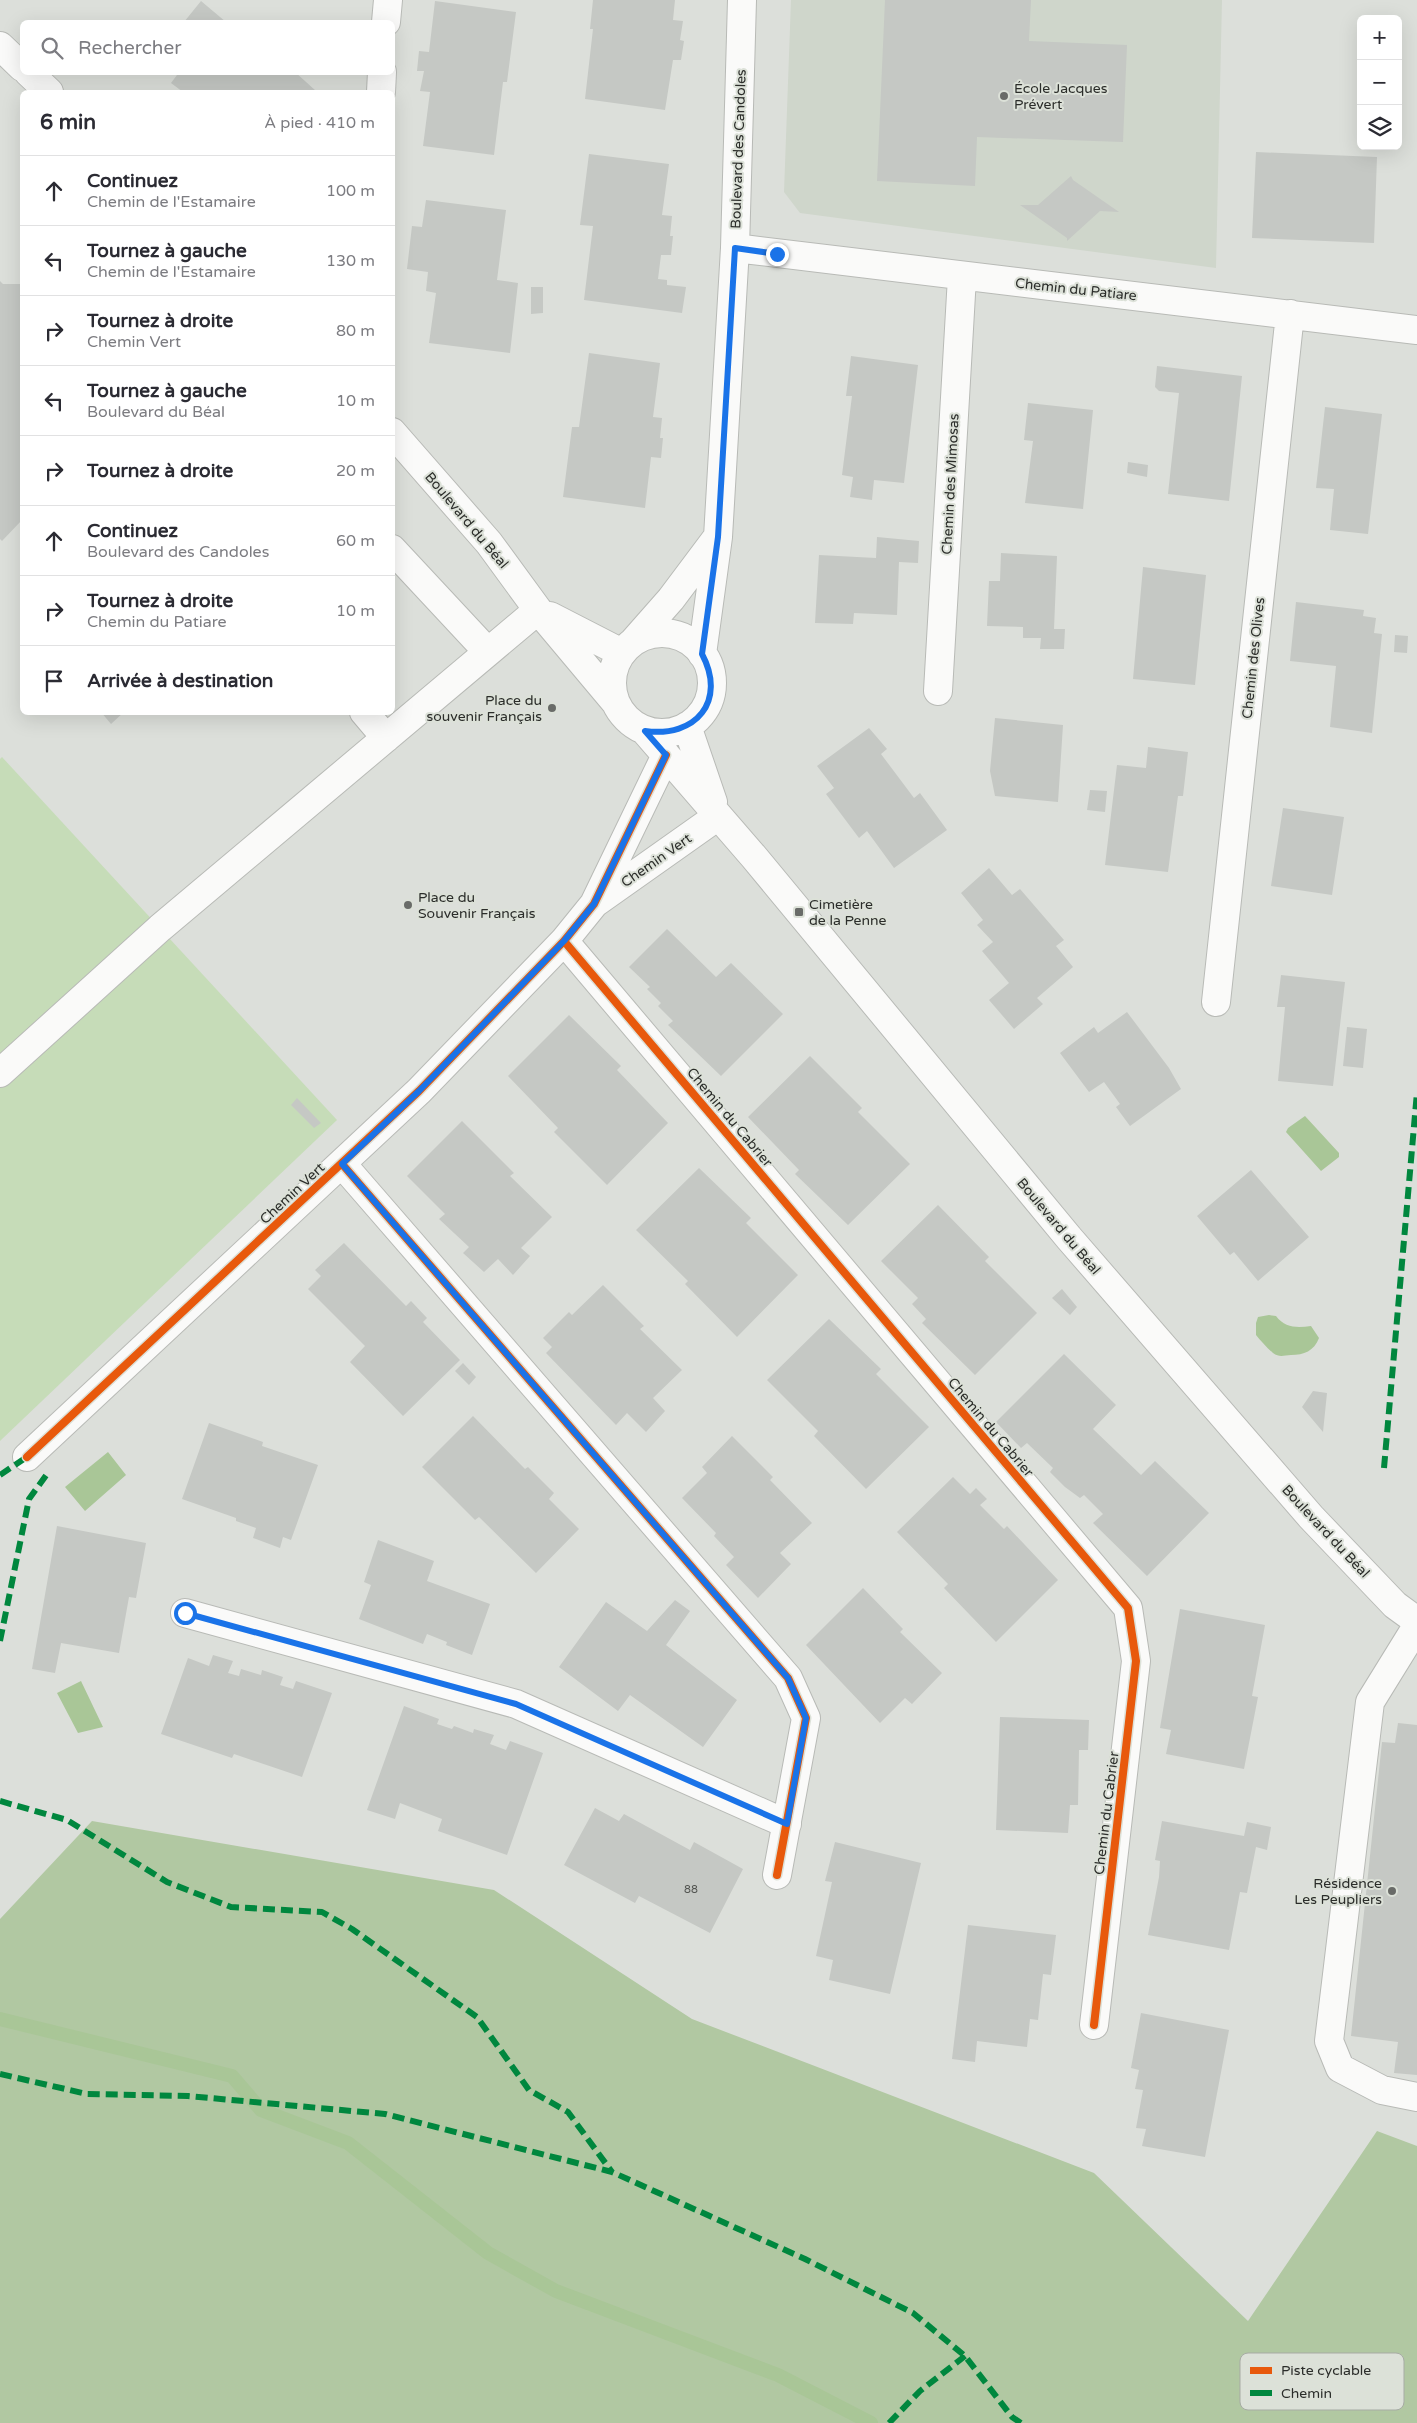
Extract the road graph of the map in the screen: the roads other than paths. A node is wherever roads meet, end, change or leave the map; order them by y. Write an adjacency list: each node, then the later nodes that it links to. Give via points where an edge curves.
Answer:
1 (388, 0): 3 (street)
2 (742, 0): 10 (street, Boulevard des Candoles)
3 (386, 20)
4 (0, 46): 5 (street)
5 (20, 65)
6 (31, 75): 8 (street)
7 (382, 75): 9 (street)
8 (47, 90)
9 (381, 90)
10 (735, 248): 11 (street, Chemin du Patiare); 15 (street, Boulevard des Candoles)
11 (962, 277): 12 (street, Chemin du Patiare); 21 (street, Chemin des Mimosas)
12 (1290, 314): 13 (street, Chemin du Patiare); 31 (street, Chemin des Olives)
13 (1417, 330)
14 (395, 435): 17 (street, Boulevard du Béal, via 489,543)
15 (718, 537): 18 (street, via 671,599); 20 (street, Boulevard des Candoles)
16 (395, 552): 19 (street)
17 (538, 610): 18 (street, Boulevard du Béal); 19 (street); 22 (street, Boulevard du Béal)
18 (628, 647): 20 (street, via 648,635 663,634 678,636); 22 (street, via 614,669 612,686)
19 (488, 652): 26 (street)
20 (702, 654): 24 (street, via 709,666 711,694 698,718)
21 (938, 691)
22 (616, 703): 25 (street, via 633,724)
23 (367, 715): 26 (street)
24 (687, 726): 25 (street, via 660,733); 28 (street, Boulevard du Béal)
25 (645, 731): 27 (street, Boulevard du Béal)
26 (386, 738): 32 (street, via 160,928)
27 (666, 755): 28 (street, Boulevard du Béal); 29 (street, Chemin Vert)
28 (718, 816): 29 (street, Chemin Vert); 36 (street, Boulevard du Béal, via 1095,1269 1311,1517 1395,1605)
29 (594, 904): 30 (street, Chemin Vert)
30 (564, 941): 33 (street, Chemin Vert, via 419,1091); 40 (street, Chemin du Cabrier, via 1128,1608 1136,1661)
31 (1216, 1002)
32 (0, 1073)
33 (342, 1164): 34 (street, Chemin Vert); 38 (street, via 788,1678 806,1718)
34 (27, 1457)
35 (185, 1613): 38 (street, via 516,1704)
36 (1417, 1621)
37 (1417, 1626): 41 (street, via 1370,1702 1329,2041 1340,2068 1382,2090)
38 (787, 1824): 39 (street)
39 (777, 1875)
40 (1094, 2025)
41 (1417, 2097)

